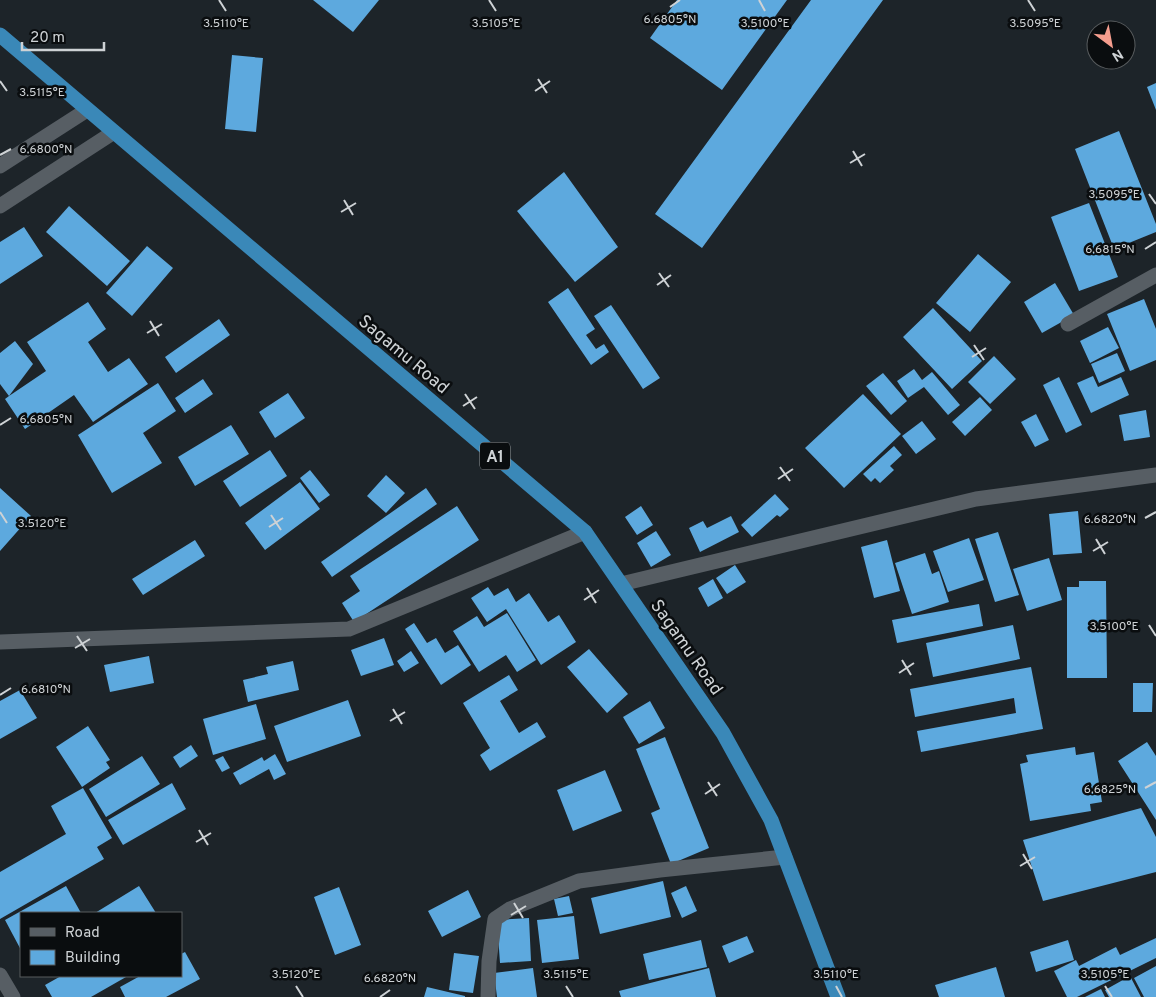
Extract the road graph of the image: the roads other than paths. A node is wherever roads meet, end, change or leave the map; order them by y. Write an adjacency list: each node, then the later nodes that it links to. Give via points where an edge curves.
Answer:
1 (0, 35): 2 (highway, Sagamu Road / A1)
2 (87, 110): 3 (highway, Sagamu Road / A1); 4 (street)
3 (114, 132): 5 (street); 9 (highway, Sagamu Road / A1)
4 (0, 166)
5 (0, 206)
6 (1156, 275): 7 (street)
7 (1068, 324)
8 (1156, 475): 10 (street, via 976,499)
9 (585, 532): 10 (highway, Sagamu Road / A1); 11 (street, via 349,629)
10 (621, 584): 12 (highway, Sagamu Road / A1, via 724,732 771,820)
11 (0, 642)
12 (785, 857): 15 (street, via 579,881 510,909 495,919); 16 (highway, Sagamu Road / A1)
13 (0, 975): 14 (street)
14 (13, 997)
15 (488, 997)
16 (838, 997)

